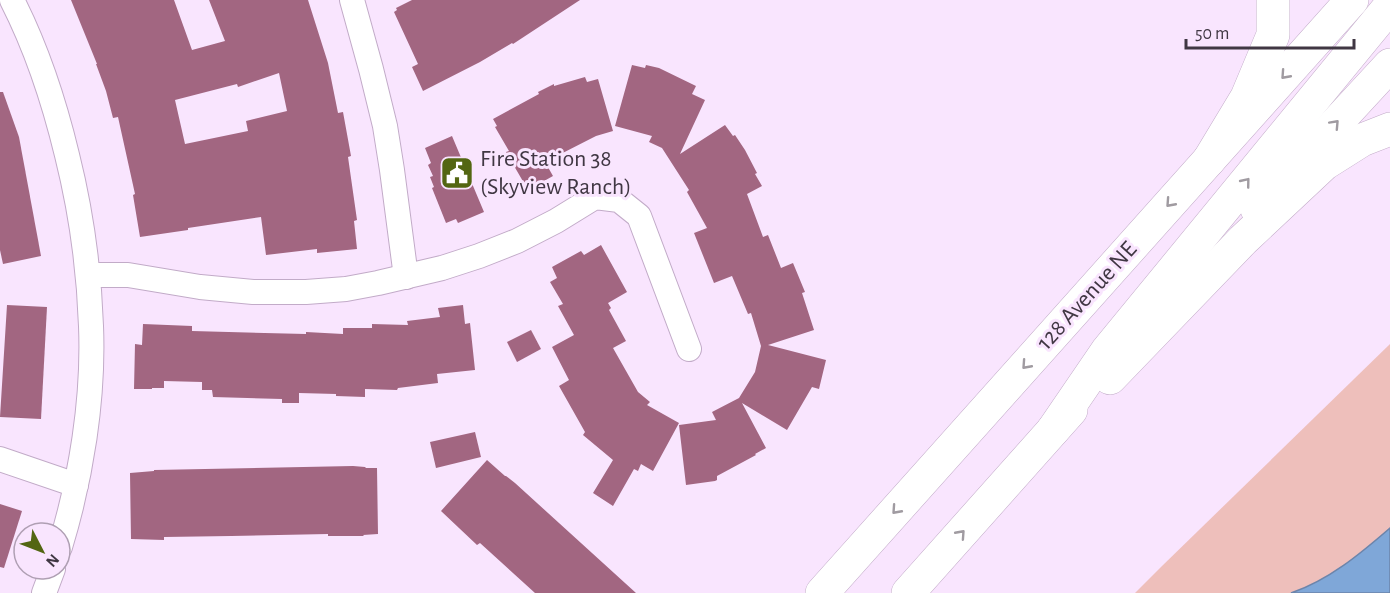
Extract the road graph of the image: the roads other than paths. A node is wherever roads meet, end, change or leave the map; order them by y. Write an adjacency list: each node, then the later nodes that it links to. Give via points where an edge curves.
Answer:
1 (12, 0): 9 (street, via 43,70 61,129 77,196)
2 (352, 0): 10 (street, via 385,126)
3 (1273, 0): 8 (main road, via 1273,35 1247,96)
4 (1352, 0): 8 (main road, 128 Avenue NE, one-way to 8)
5 (1390, 6): 12 (main road, one-way to 5, via 1107,351)
6 (1390, 64): 12 (main road, one-way to 6)
7 (1390, 129): 12 (main road, via 1362,140 1324,164)
8 (1209, 160): 16 (main road, 128 Avenue NE, one-way to 16)
9 (88, 275): 10 (street, via 128,275 253,292 346,289); 14 (street, via 90,375)
10 (406, 277): 11 (street, via 517,241 596,197 619,200 639,216)
11 (689, 349)
12 (1053, 430): 17 (main road, one-way to 12)
13 (0, 459): 14 (street)
14 (76, 485): 15 (street)
15 (67, 521)
16 (822, 593)
17 (908, 593)

